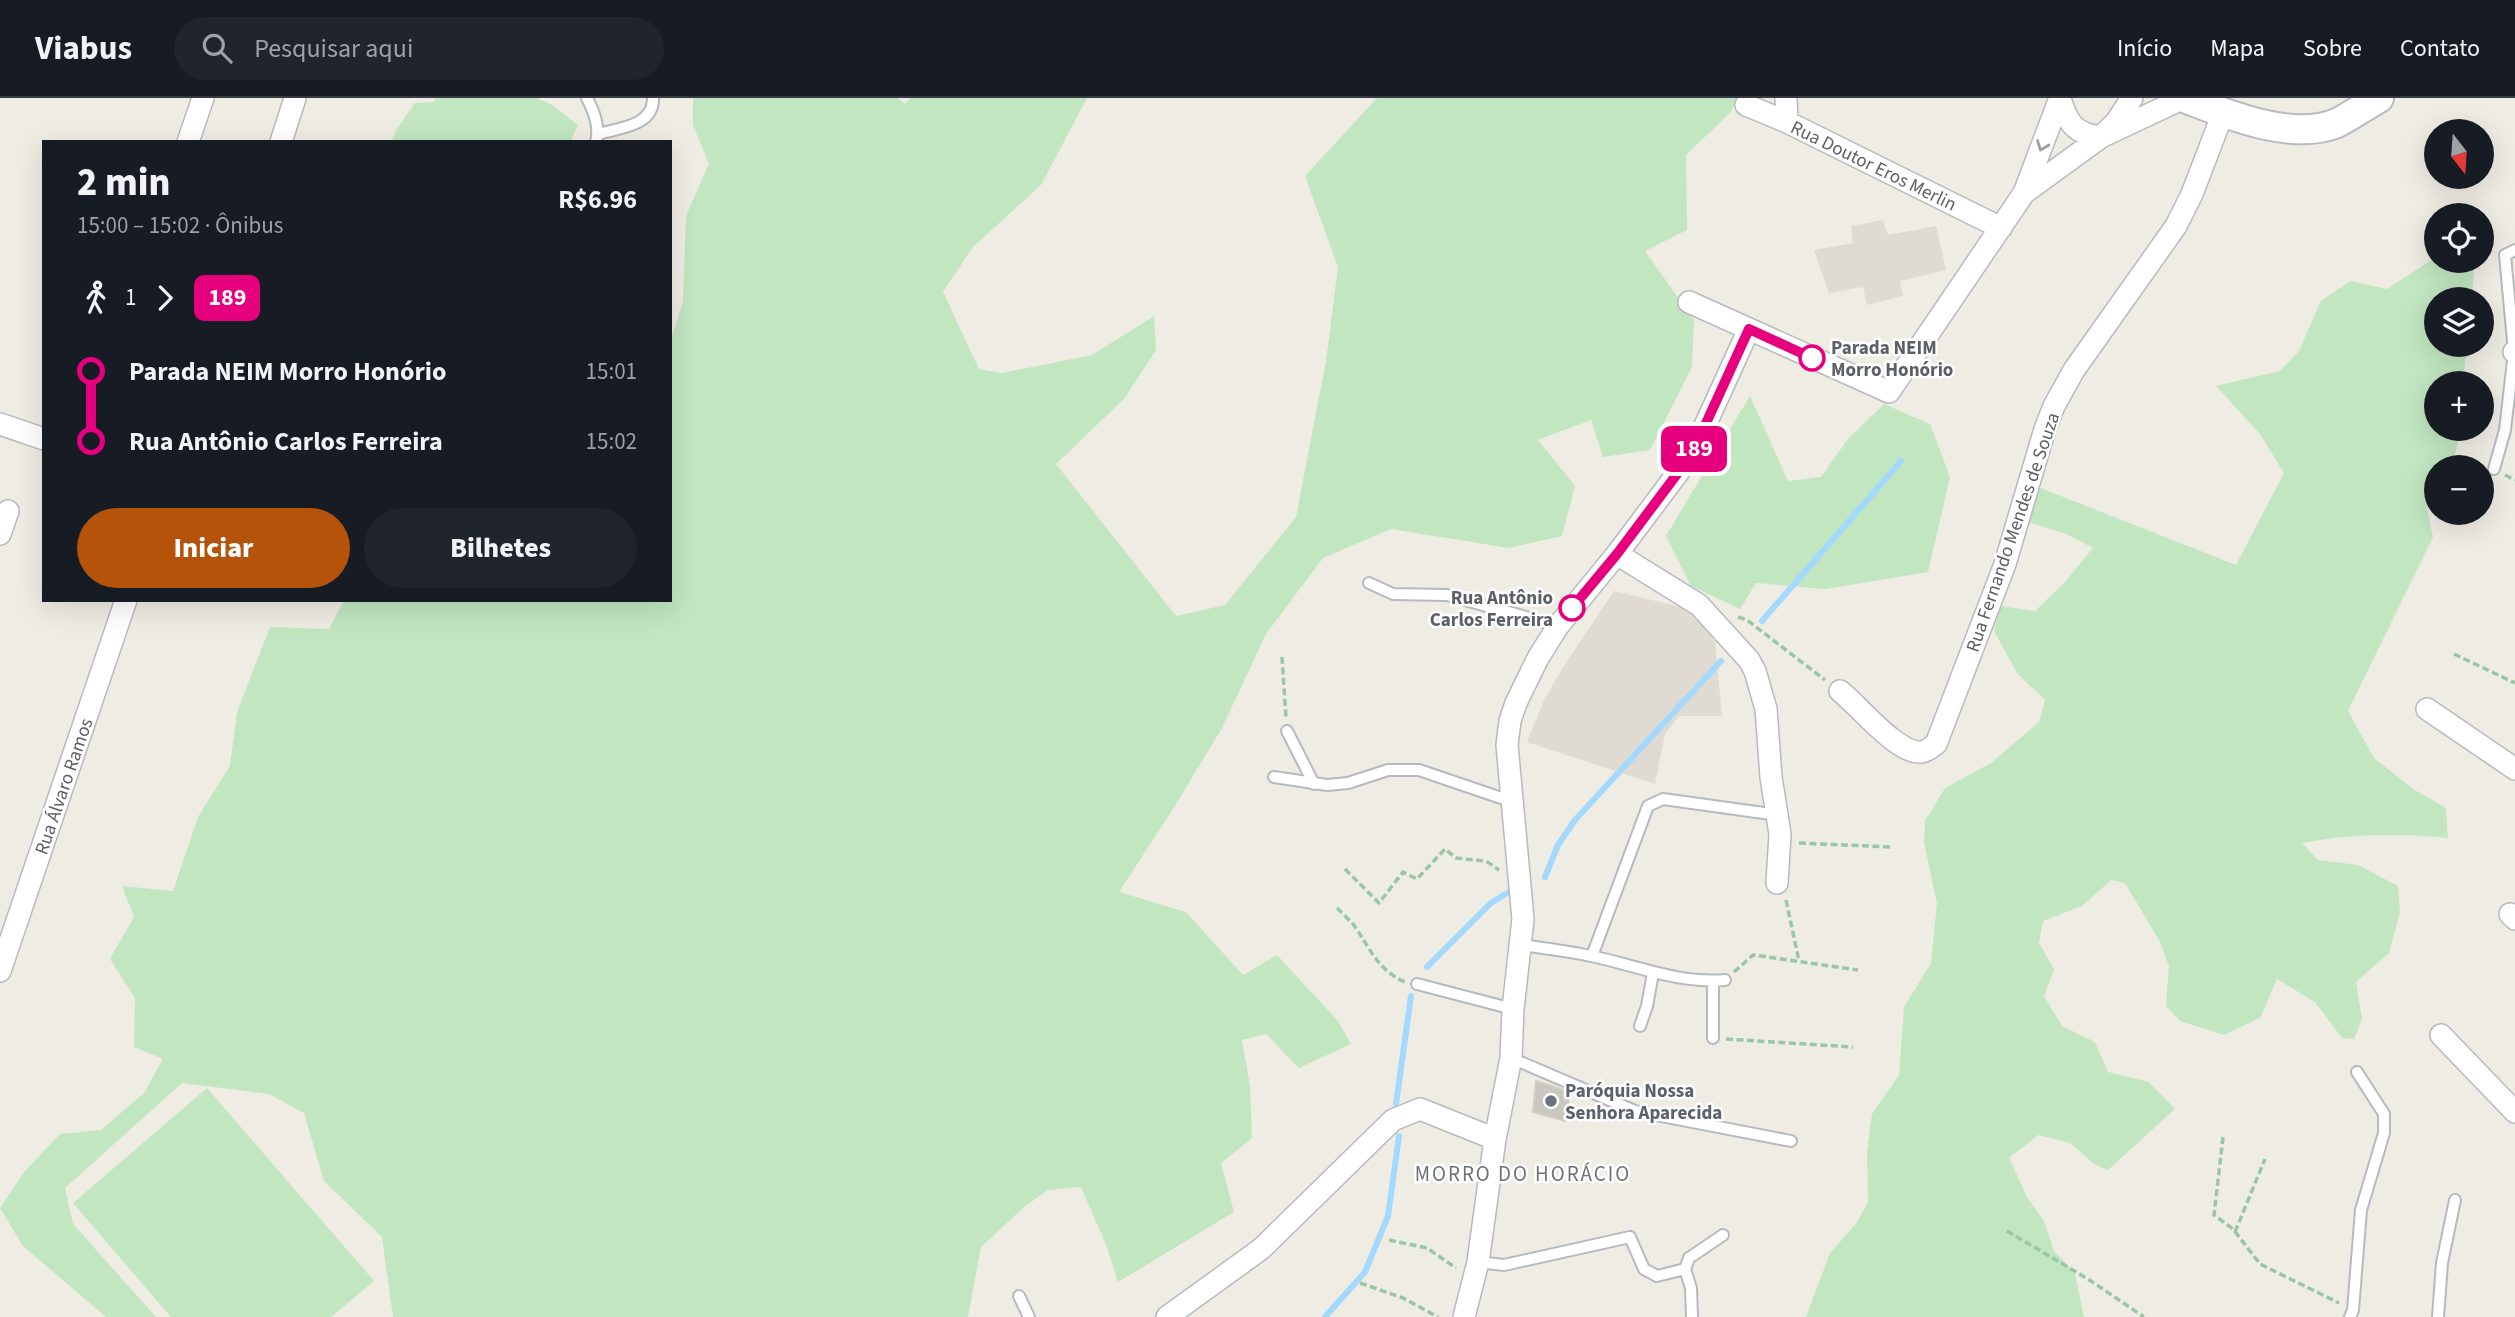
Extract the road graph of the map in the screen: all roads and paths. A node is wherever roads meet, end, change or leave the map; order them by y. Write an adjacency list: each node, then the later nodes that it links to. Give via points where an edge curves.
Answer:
1 (203, 98): 15 (street)
2 (295, 98): 16 (street)
3 (587, 98): 14 (lane)
4 (653, 98): 14 (lane, via 649,116)
5 (1786, 98): 12 (street)
6 (2060, 98): 13 (street, via 2066,119 2081,132); 17 (street, one-way to 17)
7 (2132, 98): 13 (street)
8 (2184, 98): 11 (street); 13 (street)
9 (2379, 98): 11 (street, via 2336,123 2315,128 2290,129)
10 (1746, 105): 12 (street, Rua Doutor Eros Merlin)
11 (2223, 113): 36 (street, Rua Fernando Mendes de Souza, via 2176,226 2074,370 2054,406 2005,564 1936,744 1924,752 1908,751)
12 (1787, 122): 18 (street, Rua Doutor Eros Merlin)
13 (2101, 137): 17 (street)
14 (597, 138)
15 (189, 140)
16 (282, 140)
17 (2024, 193): 18 (street)
18 (2001, 228): 21 (street, via 1889,392)
19 (2515, 250): 22 (lane, via 2505,255)
20 (1689, 302): 21 (street)
21 (1749, 329): 28 (street, via 1692,454)
22 (2514, 352): 25 (lane, via 2505,430)
23 (0, 424): 24 (street)
24 (42, 438)
25 (2494, 469)
26 (8, 511): 27 (street)
27 (0, 534)
28 (1617, 554): 32 (street); 43 (street, via 1699,605 1749,660 1766,709)
29 (1370, 583): 32 (lane, via 1393,594 1447,595)
30 (125, 602): 54 (street, Rua Álvaro Ramos)
31 (1735, 617): 36 (path, via 1747,620)
32 (1558, 626): 42 (street, via 1524,683 1510,721 1507,745)
33 (2454, 654): 35 (path)
34 (1282, 657): 38 (path)
35 (2515, 683)
36 (1840, 691)
37 (2427, 709): 39 (street)
38 (1287, 731): 41 (lane)
39 (2515, 769)
40 (1274, 777): 41 (lane)
41 (1314, 784): 42 (lane, via 1348,783 1388,770 1410,770)
42 (1513, 802): 48 (street)
43 (1778, 815): 44 (street); 51 (lane, via 1663,799 1648,806)
44 (1780, 843): 45 (path); 47 (street)
45 (1891, 847)
46 (1345, 869): 48 (path, via 1379,903 1403,872 1417,879 1445,849 1456,858 1486,861)
47 (1777, 883): 52 (path, via 1787,902)
48 (1521, 886): 50 (street)
49 (1337, 908): 58 (path, via 1376,961 1396,978)
50 (1520, 945): 51 (lane); 59 (street)
51 (1592, 956): 55 (lane)
52 (1799, 962): 53 (path); 56 (path, via 1753,955)
53 (1858, 970)
54 (0, 971)
55 (1653, 973): 57 (lane); 60 (lane)
56 (1725, 980): 57 (lane)
57 (1713, 981): 62 (lane)
58 (1417, 985): 59 (lane)
59 (1513, 1009): 64 (street)
60 (1640, 1026)
61 (2441, 1035): 66 (street)
62 (1713, 1038): 63 (path)
63 (1853, 1047)
64 (1511, 1058): 68 (street); 69 (lane, via 1635,1111)
65 (2357, 1072): 80 (lane, via 2384,1114 2384,1133 2361,1210)
66 (2515, 1112)
67 (2223, 1137): 73 (path, via 2214,1215)
68 (1495, 1139): 77 (street); 82 (street, via 1420,1109 1393,1120 1261,1249)
69 (1791, 1141)
70 (2265, 1159): 73 (path)
71 (2455, 1200): 87 (lane, via 2442,1263)
72 (2007, 1231): 86 (path)
73 (2235, 1232): 80 (path, via 2260,1264)
74 (1723, 1235): 76 (lane, via 1689,1258)
75 (1389, 1241): 77 (path, via 1427,1248)
76 (1685, 1269): 77 (lane, via 1657,1276 1644,1269 1630,1237); 85 (lane)
77 (1475, 1271): 84 (street)
78 (1360, 1283): 83 (path)
79 (1019, 1296): 81 (lane)
80 (2351, 1313)
81 (1029, 1317)
82 (1167, 1317)
83 (1438, 1317)
84 (1464, 1317)
85 (1692, 1317)
86 (2144, 1317)
87 (2438, 1317)

